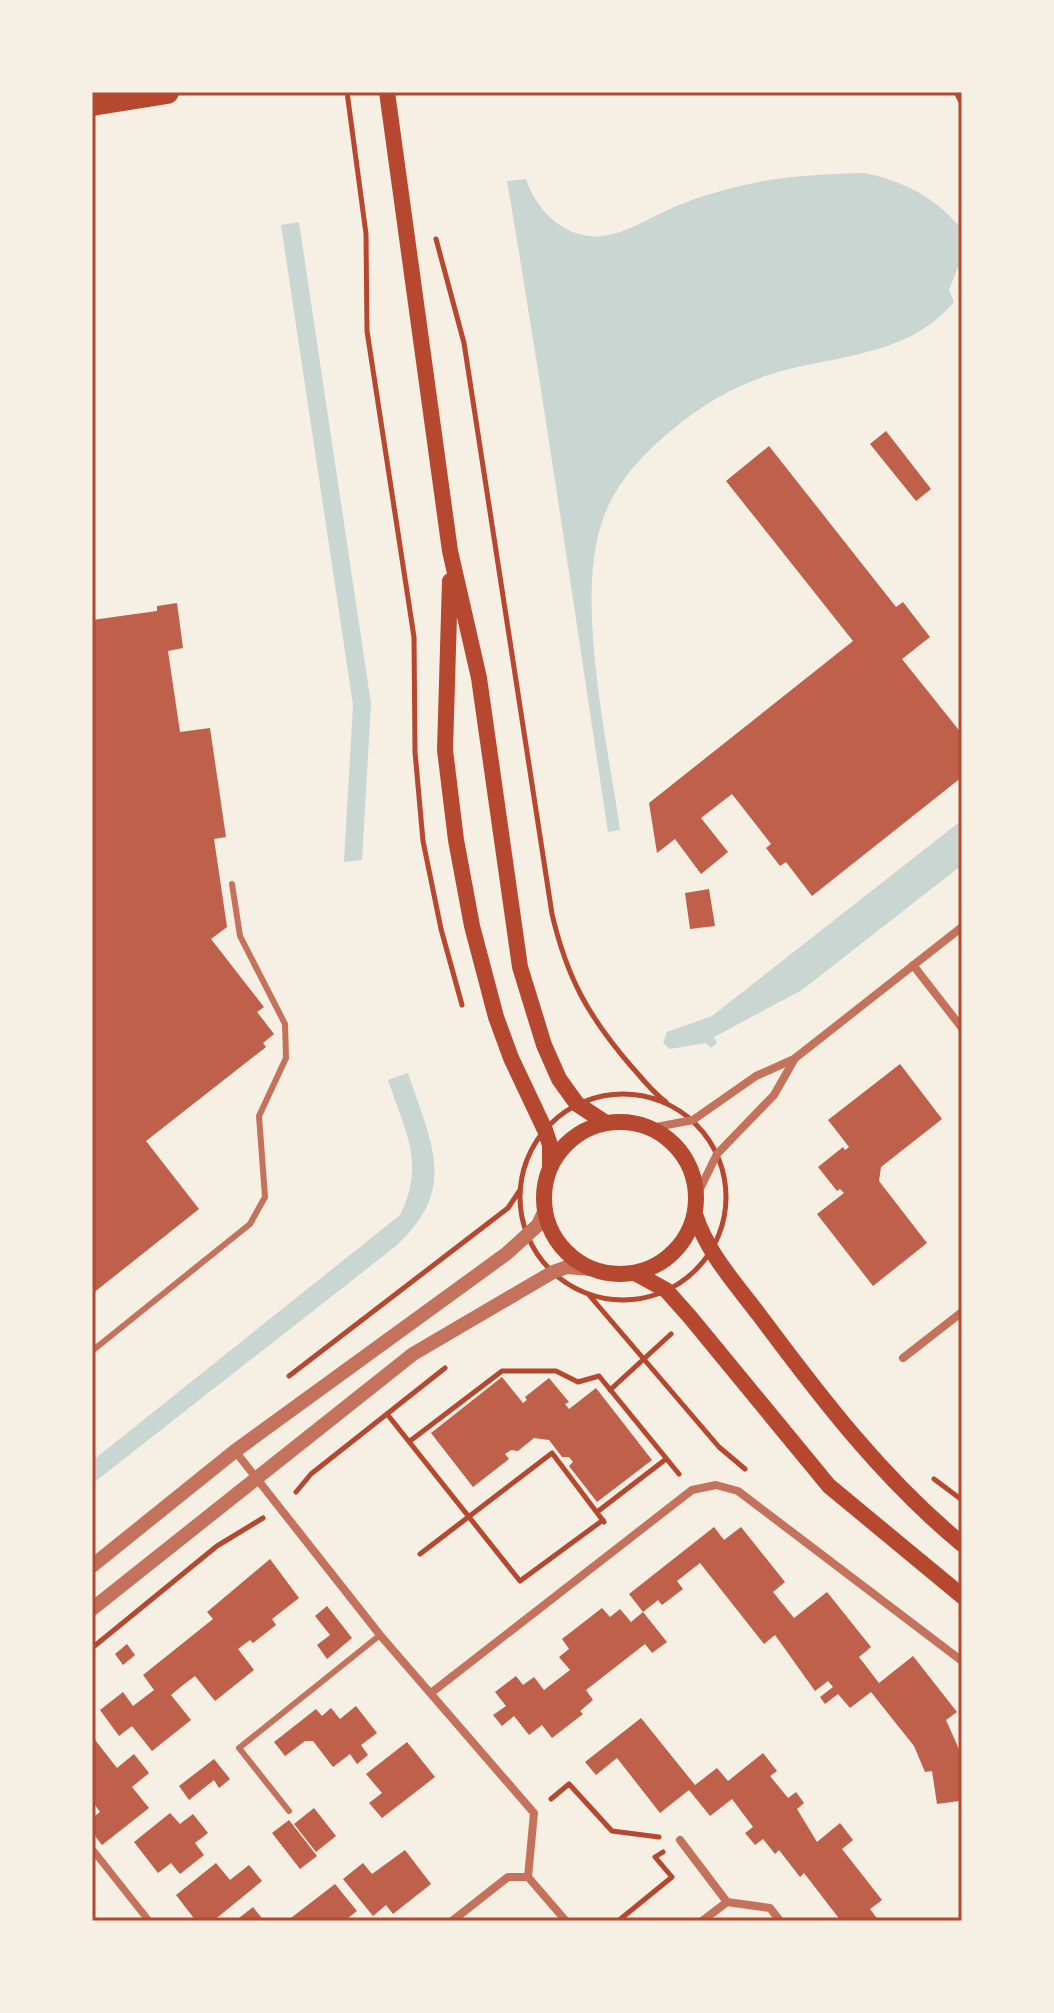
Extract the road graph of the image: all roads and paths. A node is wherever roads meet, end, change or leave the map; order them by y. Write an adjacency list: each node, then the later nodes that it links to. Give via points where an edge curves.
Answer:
1 (167, 92): 5 (highway)
2 (347, 92): 12 (path, via 366,234 367,331 414,637 415,752 423,841)
3 (387, 92): 8 (main road)
4 (956, 92): 6 (path)
5 (92, 104)
6 (962, 104)
7 (436, 236): 15 (path, via 464,343 562,960 582,1003 609,1041)
8 (450, 551): 16 (main road, via 479,678 520,967 544,1045); 20 (main road, via 445,750 456,840 496,1017)
9 (232, 884): 36 (lane, via 240,936 285,1024 286,1058 259,1116 265,1197 250,1224)
10 (962, 927): 11 (street)
11 (913, 965): 13 (street); 14 (street)
12 (463, 1007)
13 (962, 1028)
14 (794, 1059): 17 (street, via 756,1076); 22 (street, via 774,1095)
15 (664, 1102): 16 (path, via 629,1093); 17 (path)
16 (577, 1104): 18 (main road); 20 (path)
17 (693, 1120): 19 (street); 22 (path)
18 (606, 1123): 19 (main road); 23 (main road, via 574,1137)
19 (651, 1128): 26 (main road, via 672,1141 687,1160)
20 (545, 1130): 23 (main road); 24 (path)
21 (522, 1145): 24 (path)
22 (717, 1154): 25 (path); 26 (street)
23 (550, 1167): 27 (main road)
24 (524, 1169): 29 (path, via 520,1205)
25 (727, 1192)
26 (697, 1195): 28 (main road)
27 (545, 1210): 29 (street); 30 (main road, via 559,1245)
28 (695, 1214): 32 (main road, via 672,1255); 51 (main road, via 711,1251 812,1386 870,1456)
29 (528, 1235): 31 (path); 41 (street)
30 (591, 1269): 31 (street); 32 (main road)
31 (553, 1272): 33 (path); 44 (street, via 413,1354)
32 (635, 1273): 54 (main road, via 656,1283 682,1308 829,1486)
33 (588, 1293): 34 (path); 43 (path, via 719,1447)
34 (569, 1294)
35 (962, 1312): 37 (street)
36 (92, 1351)
37 (903, 1358)
38 (454, 1361): 39 (path)
39 (387, 1414): 40 (path); 46 (path)
40 (410, 1441): 42 (path, via 502,1371 556,1371 578,1382 599,1376); 48 (path)
41 (235, 1451): 44 (street); 53 (street)
42 (666, 1459): 45 (path); 47 (path)
43 (751, 1475)
44 (257, 1480): 46 (street); 55 (street)
45 (692, 1490): 50 (street); 58 (street, via 716,1485 738,1491)
46 (277, 1507): 56 (street); 57 (path, via 217,1546)
47 (597, 1512): 48 (path, via 552,1453); 49 (path)
48 (469, 1516): 49 (path, via 520,1581); 52 (path)
49 (603, 1520): 50 (path)
50 (623, 1544): 59 (street)
51 (962, 1544)
52 (420, 1554)
53 (92, 1566)
54 (962, 1596)
55 (92, 1609)
56 (380, 1635): 59 (street); 60 (lane, via 239,1748)
57 (92, 1648)
58 (962, 1661)
59 (431, 1693): 61 (street)
60 (289, 1811)
61 (534, 1813): 62 (path, via 569,1784 612,1831); 64 (street)
62 (680, 1840): 65 (street); 69 (path, via 655,1857 672,1877)
63 (92, 1849): 66 (street)
64 (528, 1877): 67 (street, via 508,1877); 68 (street)
65 (727, 1902): 70 (street); 71 (street, via 770,1908)
66 (149, 1921)
67 (452, 1921)
68 (566, 1921)
69 (618, 1921)
70 (702, 1921)
71 (780, 1921)

